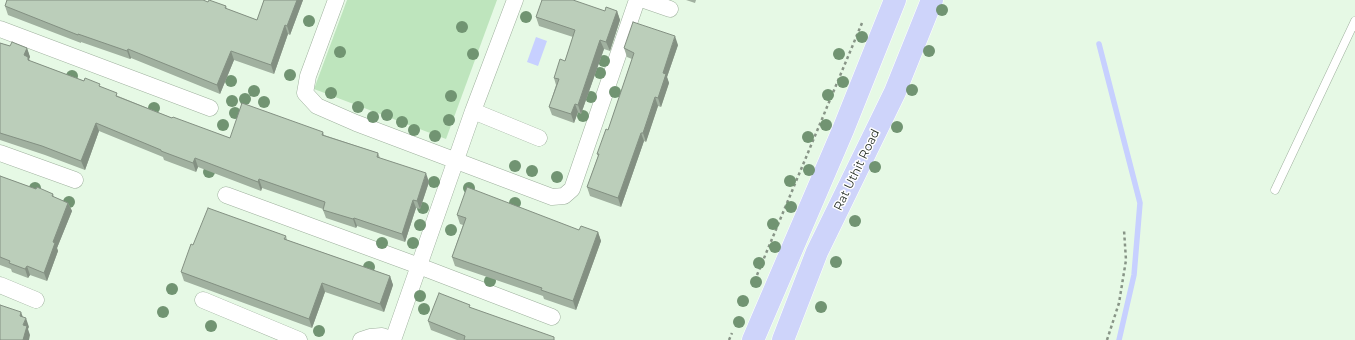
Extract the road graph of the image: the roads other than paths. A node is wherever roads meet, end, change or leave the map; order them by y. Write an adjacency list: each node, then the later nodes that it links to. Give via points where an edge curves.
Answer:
1 (336, 0): 14 (street, via 308,76 305,93 317,106)
2 (515, 0): 11 (street)
3 (637, 0): 14 (street, via 572,189 564,196 552,197)
4 (644, 0): 7 (street)
5 (895, 0): 26 (main road, via 843,130)
6 (932, 0): 27 (main road, Rat Uthit Road, via 895,92 817,252)
7 (670, 9)
8 (1355, 21): 16 (lane)
9 (0, 29): 10 (street)
10 (210, 108)
11 (473, 111): 12 (street); 14 (street)
12 (539, 138)
13 (0, 153): 15 (street)
14 (456, 161): 18 (street)
15 (75, 180)
16 (1275, 190)
17 (226, 195): 18 (street)
18 (419, 266): 22 (street); 25 (street)
19 (0, 285): 20 (street)
20 (36, 300)
21 (204, 300): 23 (street)
22 (552, 317)
23 (299, 340)
24 (362, 340): 25 (street, via 382,336)
25 (393, 340)
26 (753, 340)
27 (783, 340)

